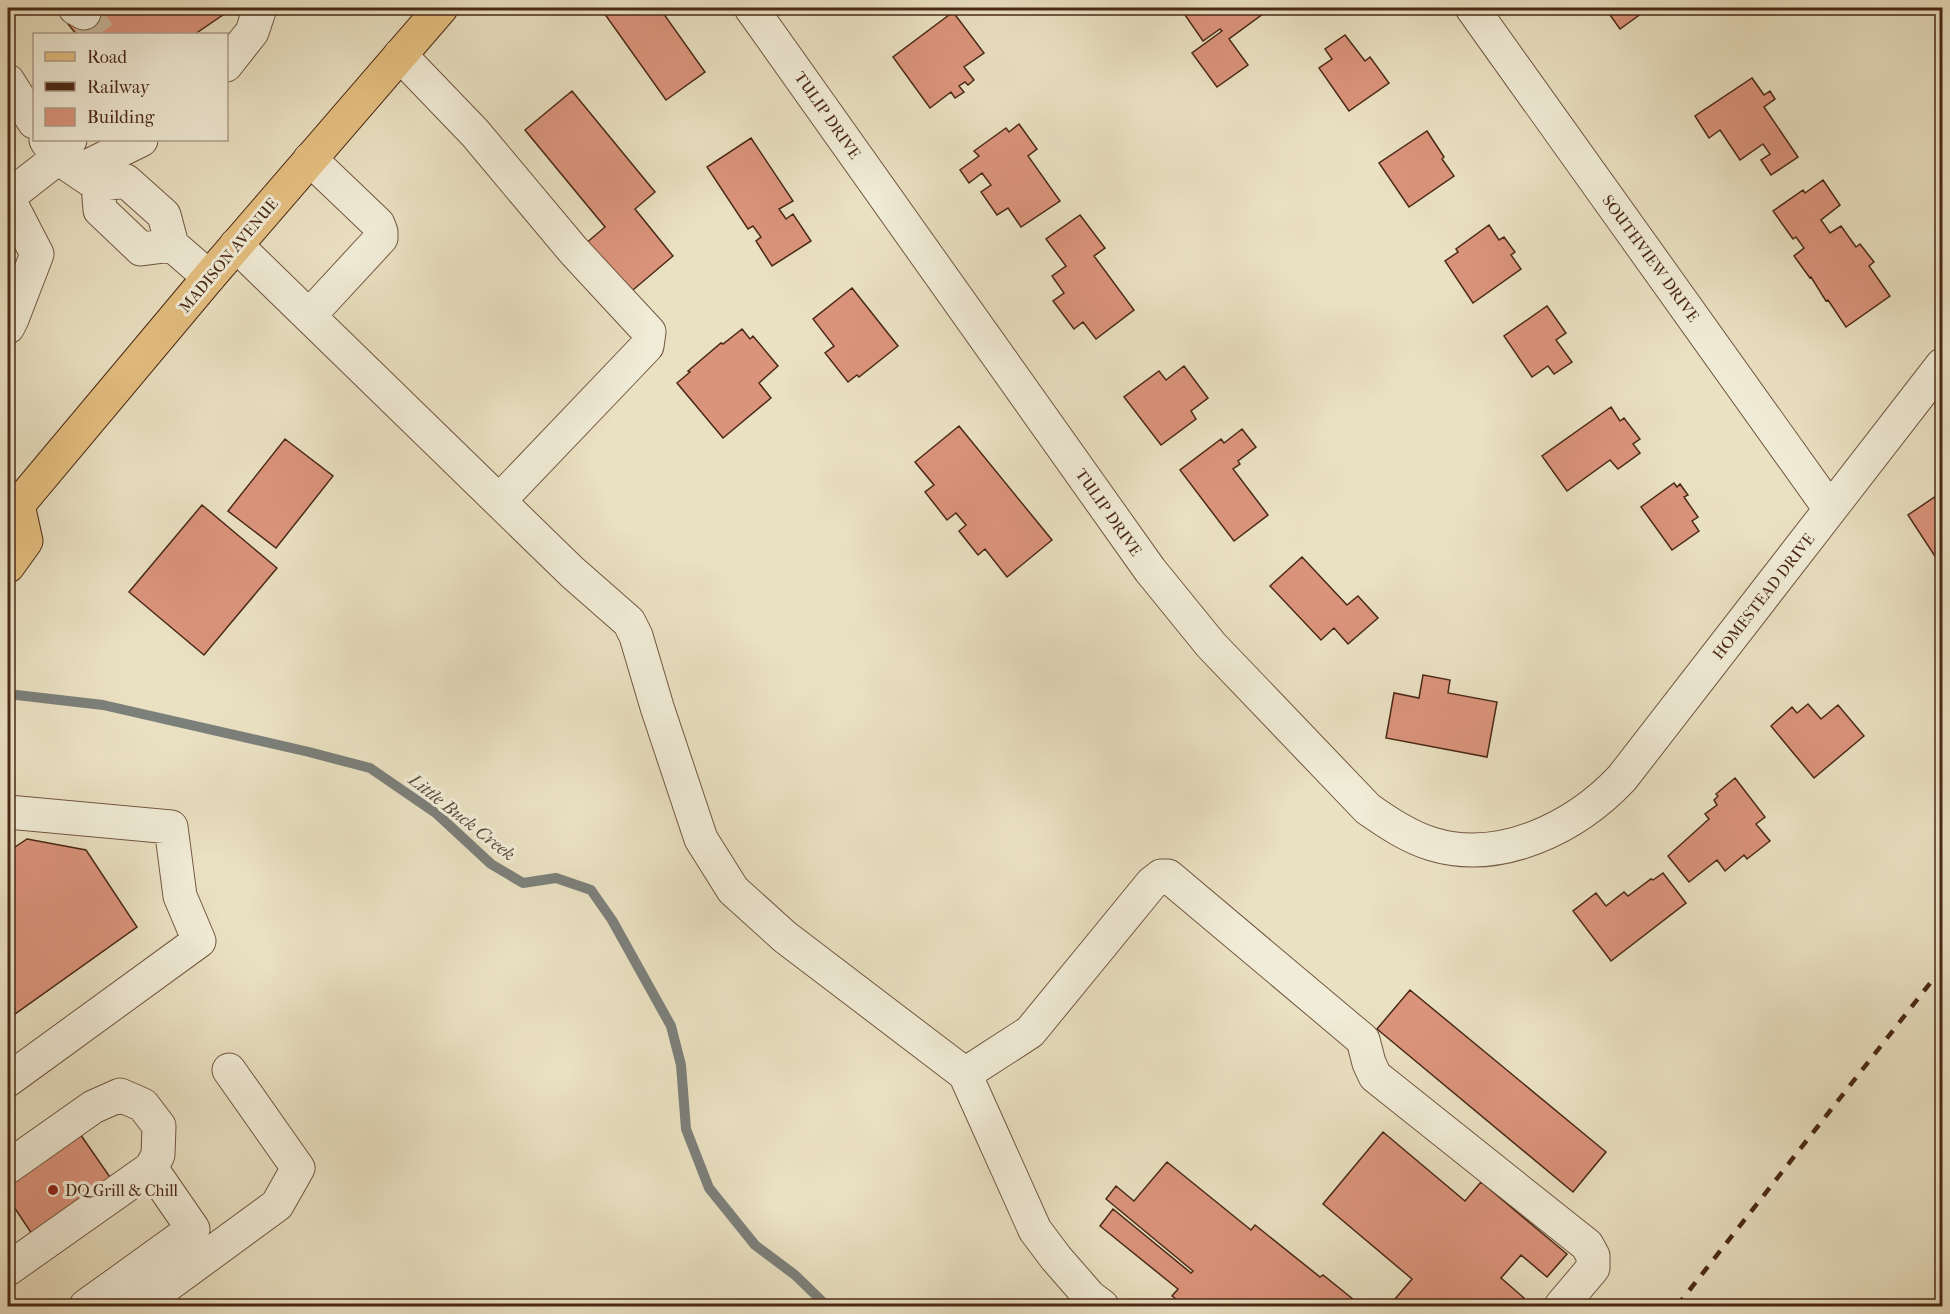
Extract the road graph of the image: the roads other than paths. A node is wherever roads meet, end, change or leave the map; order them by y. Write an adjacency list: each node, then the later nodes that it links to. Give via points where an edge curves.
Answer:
1 (260, 8): 6 (street, via 252,32)
2 (441, 8): 5 (main road, MADISON AVENUE)
3 (751, 8): 23 (street, TULIP DRIVE, via 1150,570 1211,645 1368,809 1392,826 1431,844 1474,850 1520,842)
4 (1472, 8): 20 (street, SOUTHVIEW DRIVE)
5 (400, 55): 11 (main road, MADISON AVENUE); 18 (street, via 475,133 573,250 649,332 647,346)
6 (228, 62)
7 (8, 81): 8 (street)
8 (33, 120)
9 (137, 141): 10 (street)
10 (70, 158): 12 (street); 14 (street, via 100,210 141,249 172,245)
11 (310, 159): 13 (main road, MADISON AVENUE); 15 (street, via 378,224 381,238)
12 (8, 197): 16 (street, via 37,254)
13 (236, 245): 14 (main road, MADISON AVENUE); 15 (street)
14 (208, 277): 19 (main road, MADISON AVENUE)
15 (309, 316): 18 (street)
16 (8, 327)
17 (1942, 364): 20 (street, HOMESTEAD DRIVE)
18 (499, 501): 25 (street, via 629,622 701,839 733,890 785,937)
19 (13, 505): 21 (main road, MADISON AVENUE, via 26,541)
20 (1830, 509): 23 (street, HOMESTEAD DRIVE, via 1622,778)
21 (8, 566)
22 (8, 812): 26 (street, via 171,827 180,896 200,941)
23 (1574, 817)
24 (229, 1070): 31 (street, via 298,1168 277,1205)
25 (965, 1074): 32 (street, via 1035,1230 1090,1297); 33 (street, via 1030,1032 1152,883 1168,876 1363,1040 1375,1076 1587,1245 1593,1256 1593,1268)
26 (8, 1080)
27 (8, 1167): 28 (street, via 93,1107 120,1095 143,1105 159,1126 158,1155)
28 (151, 1168): 29 (street); 30 (street, via 193,1229)
29 (8, 1269)
30 (86, 1306)
31 (139, 1306)
32 (1102, 1306)
33 (1561, 1306)

